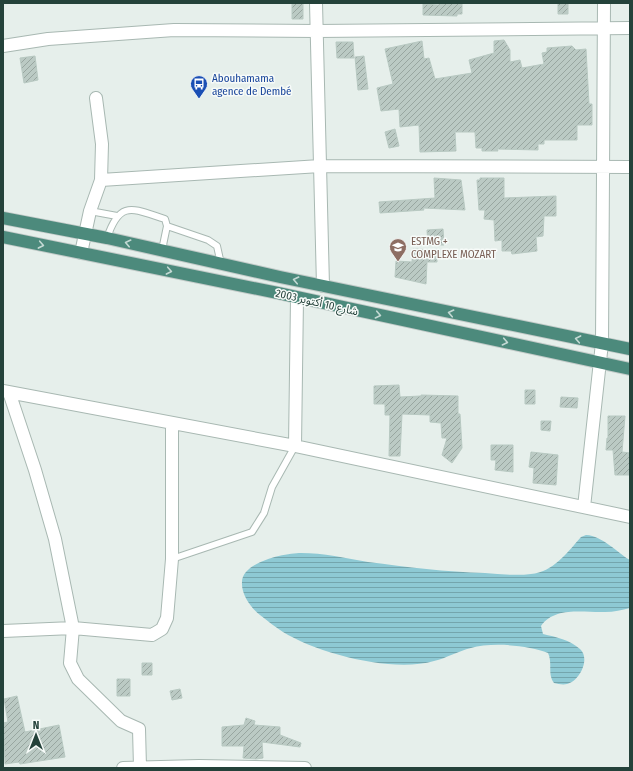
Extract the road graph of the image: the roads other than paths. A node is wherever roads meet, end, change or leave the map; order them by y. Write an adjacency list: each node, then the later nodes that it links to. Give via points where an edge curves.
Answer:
1 (316, 3): 5 (street)
2 (604, 3): 3 (street)
3 (604, 28): 4 (street); 5 (street); 10 (street)
4 (630, 28)
5 (317, 31): 6 (street, via 174,30 48,39); 8 (street)
6 (3, 46)
7 (96, 98): 11 (street, via 102,144)
8 (320, 166): 10 (street); 11 (street); 22 (street)
9 (630, 167): 10 (street)
10 (604, 168): 24 (street)
11 (101, 180): 12 (street)
12 (90, 212): 13 (lane); 16 (street)
13 (117, 216): 15 (lane, via 125,210 134,209 165,219); 18 (lane)
14 (3, 218): 16 (highway, شارع 10 أكتوبر 2003)
15 (167, 226): 19 (lane); 21 (lane, via 208,240 217,246)
16 (85, 234): 18 (highway, شارع 10 أكتوبر 2003); 20 (street)
17 (3, 237): 20 (highway, شارع 10 أكتوبر 2003, one-way to 20)
18 (107, 238): 19 (highway, شارع 10 أكتوبر 2003, one-way to 18)
19 (162, 250): 21 (highway, شارع 10 أكتوبر 2003)
20 (81, 253): 23 (highway, شارع 10 أكتوبر 2003, one-way to 23)
21 (221, 264): 22 (highway, شارع 10 أكتوبر 2003, one-way to 21)
22 (323, 286): 24 (highway, شارع 10 أكتوبر 2003, one-way to 22)
23 (297, 298): 26 (highway, شارع 10 أكتوبر 2003, one-way to 26); 30 (street)
24 (602, 343): 25 (highway, شارع 10 أكتوبر 2003); 26 (street)
25 (630, 349)
26 (599, 363): 27 (highway, شارع 10 أكتوبر 2003); 31 (street)
27 (630, 369)
28 (6, 392): 29 (street); 34 (street, via 35,470 55,539)
29 (172, 423): 30 (street); 33 (street)
30 (295, 446): 31 (street); 33 (lane, via 272,487 264,513 252,532)
31 (584, 507): 32 (street)
32 (630, 517)
33 (172, 559): 34 (street, via 167,618 162,629 152,635)
34 (73, 628): 35 (street); 36 (street, via 70,663 72,670 120,721 139,729)
35 (3, 631)
36 (140, 767): 37 (street); 38 (street)
37 (176, 767): 39 (street)
38 (123, 768)
39 (305, 768)

